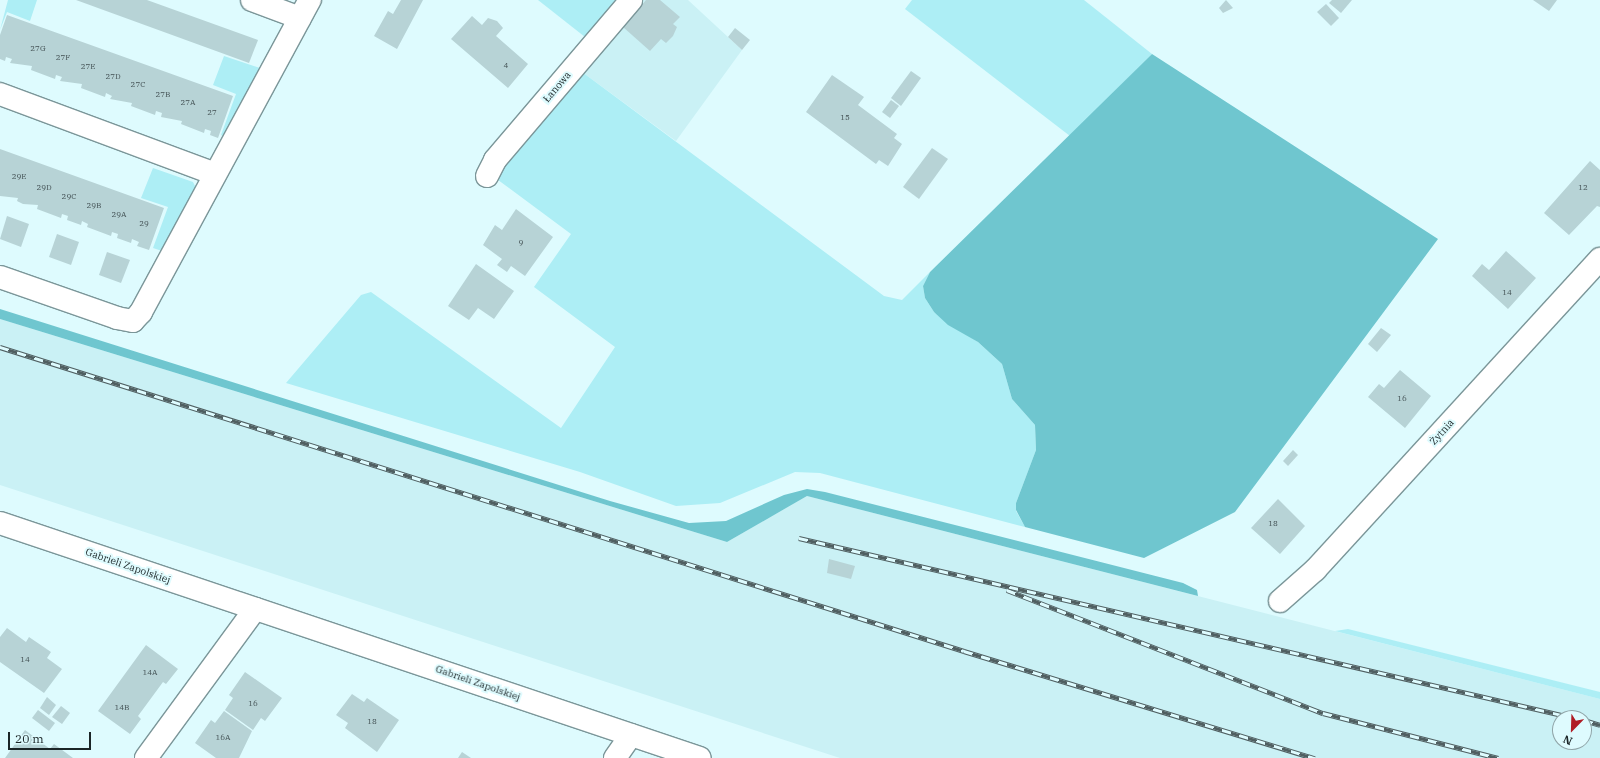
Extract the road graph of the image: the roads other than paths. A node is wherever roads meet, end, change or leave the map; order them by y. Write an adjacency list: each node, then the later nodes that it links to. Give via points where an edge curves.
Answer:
1 (252, 0): 3 (street)
2 (631, 0): 6 (street, Łanowa, via 495,160)
3 (305, 9): 5 (street)
4 (0, 94): 5 (street)
5 (215, 174): 8 (street, via 141,312 133,321 117,318)
6 (487, 176)
7 (1600, 260): 10 (street, Żytnia, via 1315,570)
8 (0, 277)
9 (0, 523): 11 (street, Gabrieli Zapolskiej)
10 (1280, 601)
11 (255, 609): 12 (street, Gabrieli Zapolskiej); 13 (street)
12 (631, 735): 14 (street); 15 (street, Gabrieli Zapolskiej)
13 (146, 758)
14 (615, 758)
15 (700, 758)

